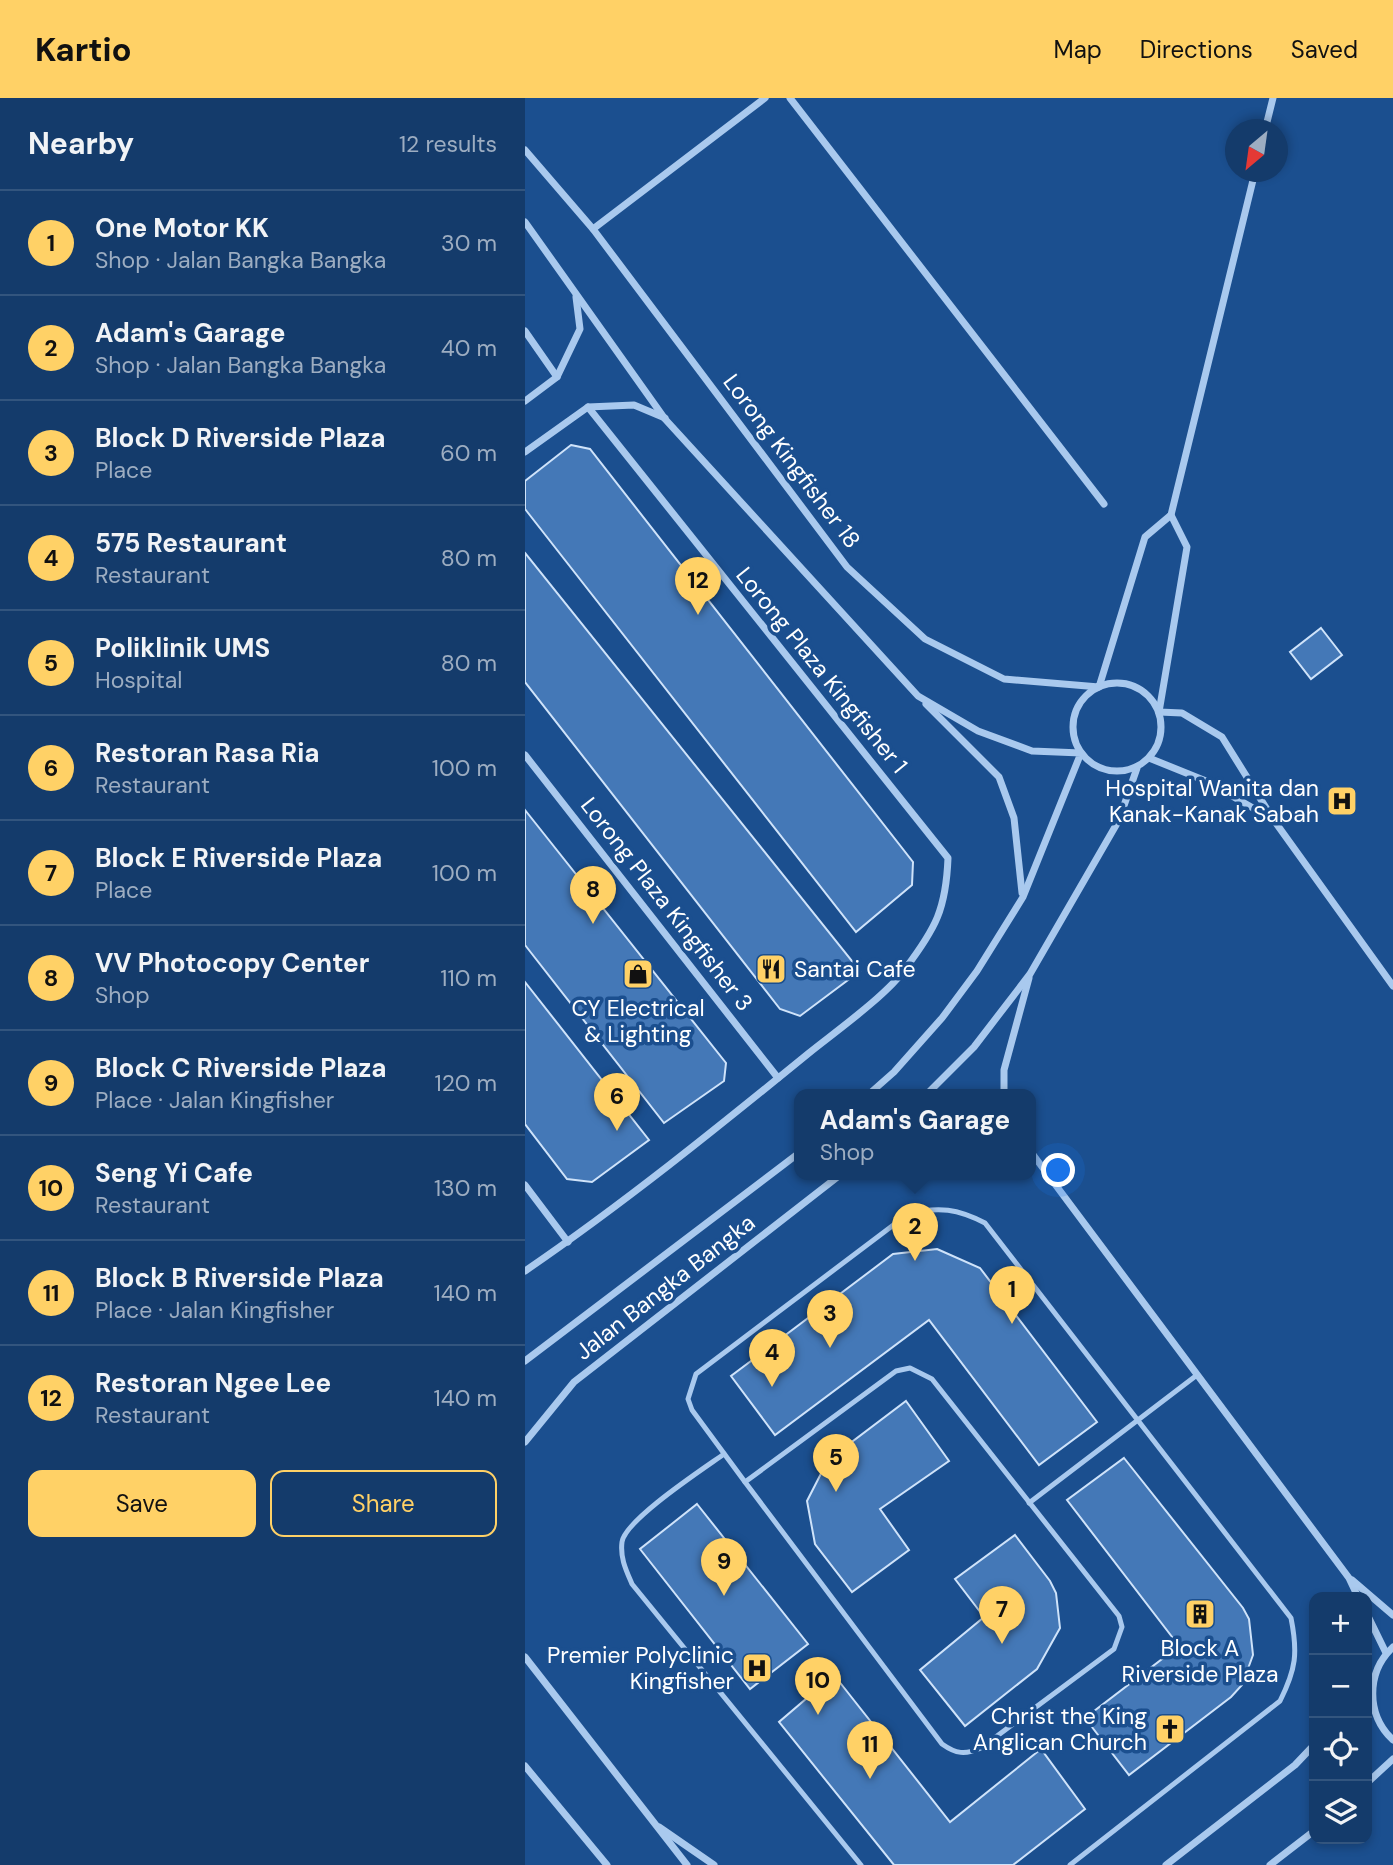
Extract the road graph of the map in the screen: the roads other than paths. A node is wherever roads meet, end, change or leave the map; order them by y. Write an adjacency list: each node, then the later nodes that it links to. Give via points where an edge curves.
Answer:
1 (765, 98): 8 (street)
2 (790, 98): 16 (street)
3 (1273, 98): 4 (street)
4 (1268, 119)
5 (525, 150): 8 (street, Lorong Kingfisher 18)
6 (1253, 182): 17 (street)
7 (525, 222): 9 (street)
8 (593, 229): 18 (street, Lorong Kingfisher 18, via 847,567 925,639 1004,679)
9 (574, 291): 11 (street, via 580,329); 14 (street)
10 (525, 331): 11 (street)
11 (557, 377): 12 (street)
12 (525, 401)
13 (588, 407): 14 (street, via 634,405); 15 (street); 29 (street, Lorong Plaza Kingfisher 1, via 948,858 941,914 904,972)
14 (666, 419): 19 (street)
15 (525, 452)
16 (1104, 504)
17 (1171, 515): 18 (street, via 1145,537); 20 (street, via 1187,547)
18 (1099, 687): 20 (street, via 1114,683 1137,688); 21 (street, via 1075,714 1075,738)
19 (918, 696): 21 (street, via 978,731 1032,751); 26 (street, via 999,777 1014,818)
20 (1159, 712): 23 (street, via 1161,736); 25 (street, via 1182,713 1222,737)
21 (1081, 752): 24 (street, via 1101,768); 26 (street)
22 (525, 755): 29 (street, Lorong Plaza Kingfisher 3)
23 (1149, 758): 24 (street); 25 (street, via 1206,781)
24 (1137, 768): 27 (street, via 1119,820)
25 (1273, 819): 28 (street)
26 (1023, 897): 30 (street, via 942,1018)
27 (1030, 974): 31 (street, via 974,1047); 32 (street, via 1004,1070)
28 (1393, 986)
29 (778, 1078): 37 (street)
30 (875, 1089)
31 (932, 1089)
32 (1003, 1089)
33 (794, 1158): 39 (street, Jalan Bangka Bangka)
34 (1036, 1159): 40 (street)
35 (834, 1180): 42 (street, Jalan Bangka Bangka, via 574,1382)
36 (525, 1185): 37 (street)
37 (568, 1242): 38 (street)
38 (525, 1271)
39 (525, 1361)
40 (1197, 1375): 41 (lane); 46 (street)
41 (1138, 1420): 43 (lane, via 985,1223 961,1211 934,1208 908,1214 696,1374 688,1399); 45 (lane); 66 (lane, via 1291,1618 1297,1647 1292,1676 1280,1701)
42 (525, 1442)
43 (724, 1454): 44 (lane); 65 (lane, via 635,1522 622,1539 622,1562 632,1584)
44 (745, 1482): 45 (lane, via 896,1371 910,1368 932,1379); 45 (lane, via 942,1744 968,1754 1114,1649 1120,1639 1119,1616)
45 (1029, 1503)
46 (1349, 1578): 47 (street); 48 (street)
47 (1356, 1592)
48 (1393, 1615)
49 (1372, 1624): 51 (street)
50 (1393, 1647): 51 (street)
51 (1386, 1653): 53 (street)
52 (525, 1657): 60 (street)
53 (1372, 1682)
54 (1372, 1701): 55 (street, via 1379,1723)
55 (1393, 1740)
56 (1309, 1750): 67 (street)
57 (1393, 1759): 59 (street)
58 (525, 1766): 62 (street)
59 (1369, 1781)
60 (653, 1823): 63 (street); 64 (street)
61 (1309, 1835): 68 (street)
62 (607, 1865)
63 (687, 1865)
64 (714, 1865)
65 (861, 1865)
66 (1070, 1865)
67 (1166, 1865)
68 (1270, 1865)

